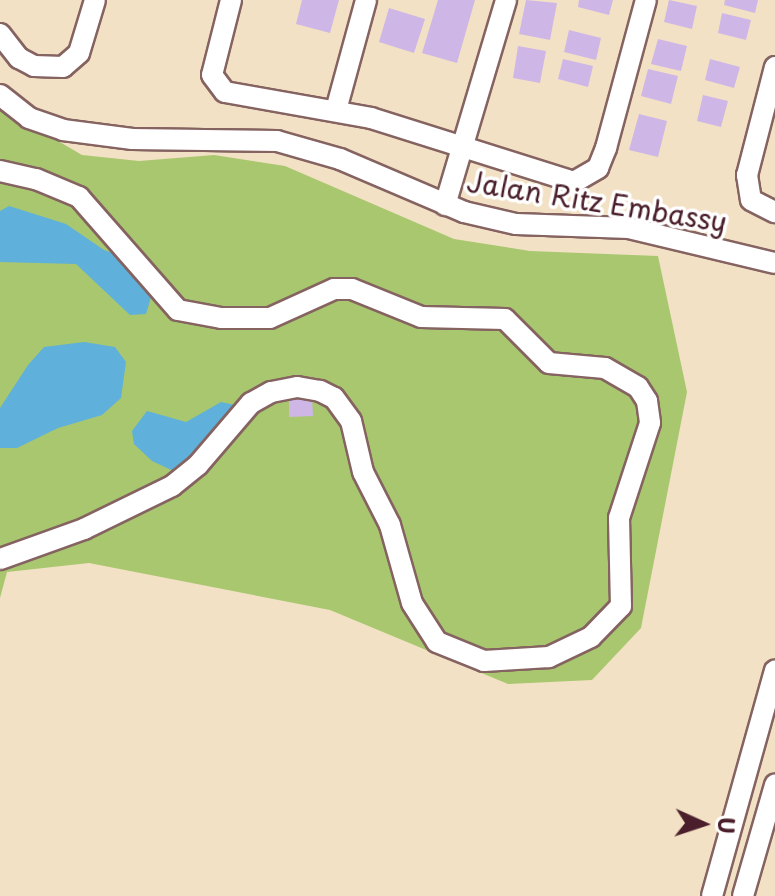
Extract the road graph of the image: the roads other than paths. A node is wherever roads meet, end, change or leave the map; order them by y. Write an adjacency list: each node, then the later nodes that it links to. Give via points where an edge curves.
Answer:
1 (95, 0): 6 (street, via 79,53 63,67 34,66 19,58)
2 (231, 0): 9 (street, via 212,67 215,84 240,96)
3 (366, 0): 9 (street)
4 (506, 0): 10 (street)
5 (646, 0): 10 (street, via 606,148 590,176 574,182 557,179)
6 (0, 34)
7 (775, 67): 13 (street, via 747,175 751,200)
8 (0, 95): 12 (street, Jalan Ritz Embassy, via 29,118 98,136 277,141 340,159)
9 (336, 110): 10 (street)
10 (465, 145): 12 (street)
11 (0, 171): 15 (street, via 79,197 178,310 221,318 270,318 334,289 352,289 421,317 505,319 549,363 605,368 630,381 647,401 650,423 619,518 621,606 591,637 549,657 484,661 437,642 412,603 390,525 363,472 351,421 334,398 320,391 297,387 271,392 251,403 198,465 172,486 84,529)
12 (445, 205): 14 (street, Jalan Ritz Embassy, via 516,224 629,228)
13 (775, 212)
14 (775, 263)
15 (0, 559)
16 (775, 671): 17 (street)
17 (747, 774): 18 (street); 19 (street)
18 (775, 784): 20 (street)
19 (737, 806): 20 (street); 21 (street)
20 (770, 817): 22 (street)
21 (712, 896)
22 (743, 896)

